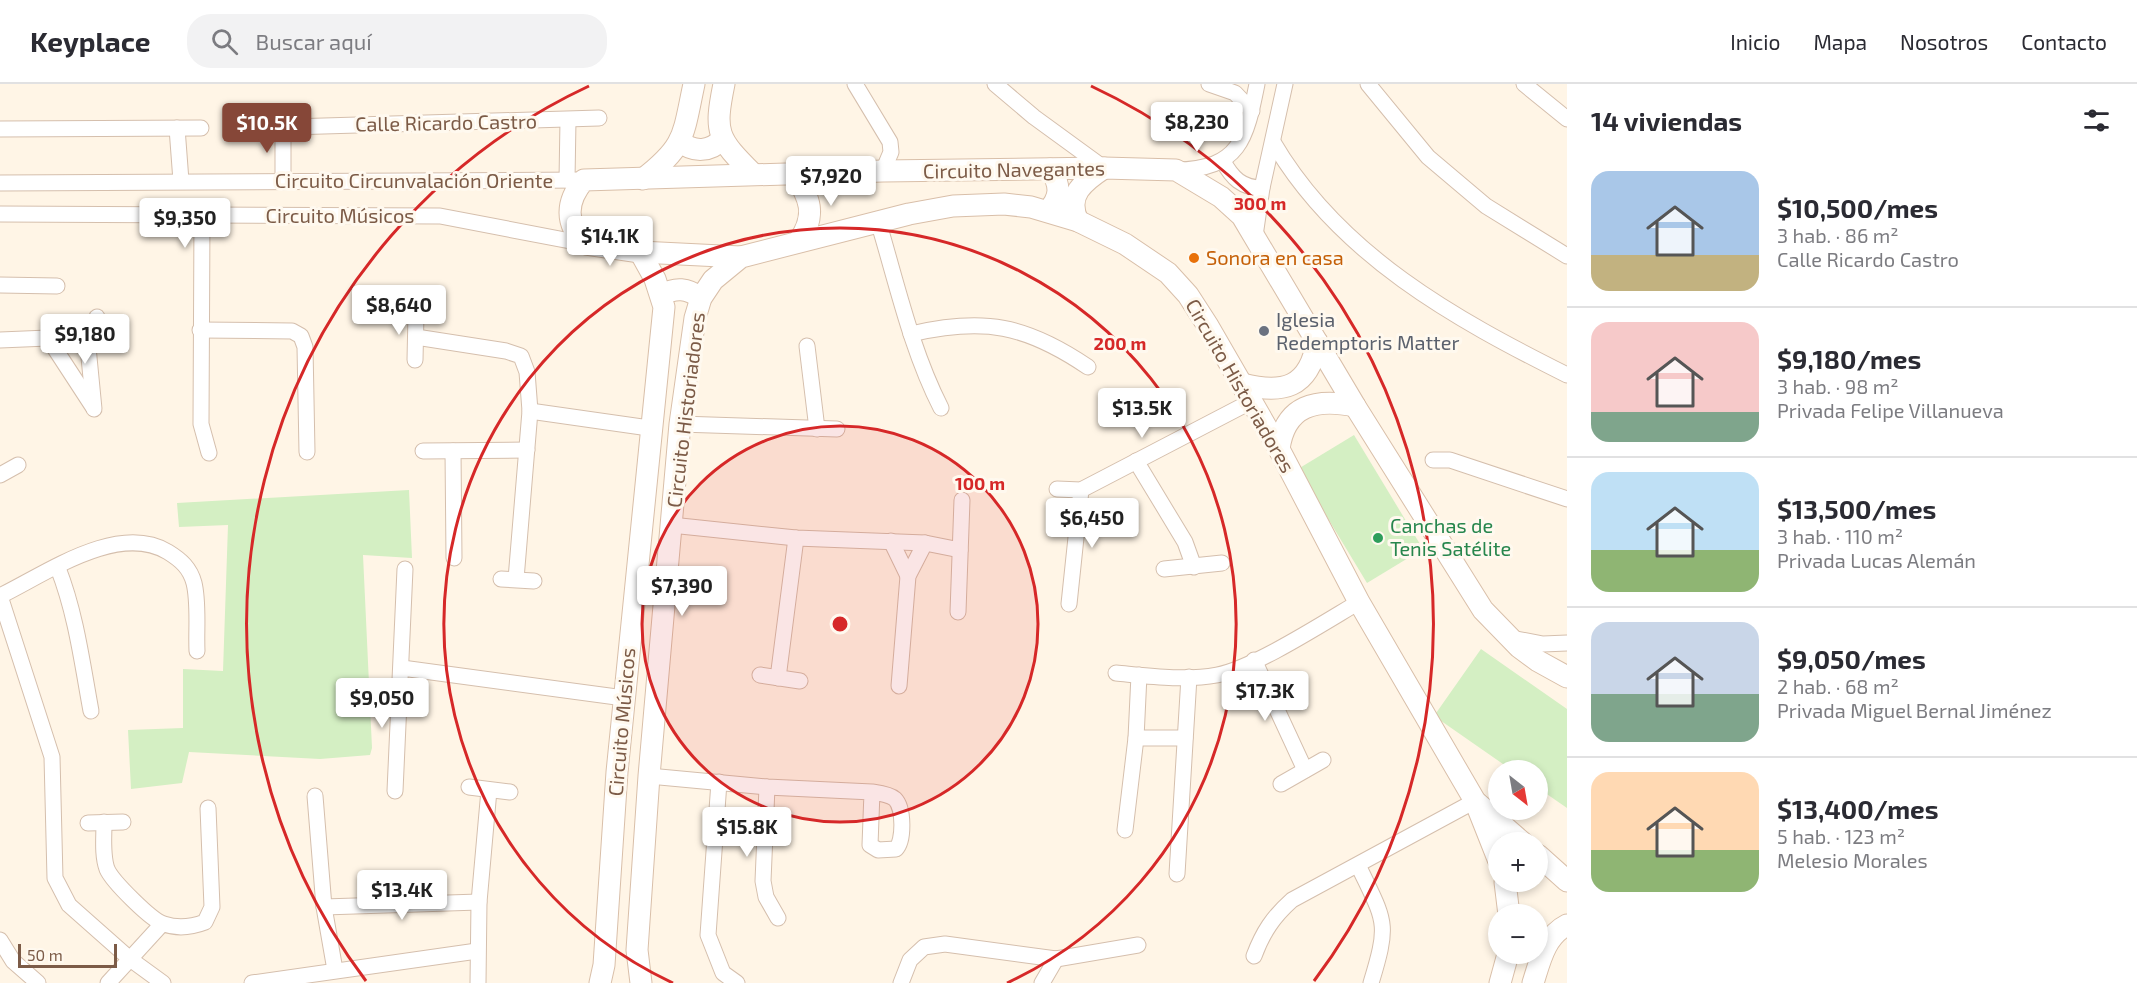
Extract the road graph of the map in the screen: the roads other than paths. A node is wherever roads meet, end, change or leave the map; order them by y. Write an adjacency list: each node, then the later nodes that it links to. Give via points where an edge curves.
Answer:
1 (694, 84): 20 (street)
2 (724, 84): 19 (street, via 717,119)
3 (855, 84): 26 (street, via 890,142 891,152)
4 (996, 84): 23 (street)
5 (1209, 84): 10 (street, via 1235,93)
6 (1257, 84): 10 (street, Circuito Navegantes)
7 (1285, 84): 21 (street)
8 (1368, 84): 44 (street, via 1428,157 1486,206)
9 (1524, 84): 12 (street)
10 (1252, 111): 22 (street, Circuito Navegantes, via 1243,142)
11 (599, 118): 13 (street, Calle Ricardo Castro)
12 (1567, 119)
13 (568, 120): 14 (street, Calle Ricardo Castro); 30 (street)
14 (283, 127): 17 (street, Calle Ricardo Castro); 32 (street)
15 (177, 128): 16 (street); 18 (street); 31 (street)
16 (201, 128)
17 (256, 128)
18 (0, 129)
19 (722, 139): 20 (street, via 701,150); 28 (street)
20 (680, 141): 29 (street, via 670,158)
21 (1273, 142): 34 (street); 62 (street, via 1312,196 1369,254 1448,312)
22 (1222, 161): 25 (street, Circuito Navegantes, via 1197,170); 34 (street, via 1237,181)
23 (1104, 168): 24 (street, Circuito Navegantes); 25 (street, Circuito Navegantes); 39 (street, via 1076,193 1073,209)
24 (1050, 169): 26 (street, Circuito Navegantes); 35 (street, via 1059,191)
25 (1176, 170): 40 (street, via 1232,205)
26 (883, 171): 27 (street, Circuito Navegantes)
27 (794, 173): 28 (street, Circuito Navegantes); 41 (street, via 811,206 810,223)
28 (753, 174): 29 (street, Circuito Navegantes)
29 (643, 179): 30 (street, Circuito Circunvalación Oriente)
30 (576, 180): 32 (street, Circuito Circunvalación Oriente); 42 (street, via 569,215 574,231)
31 (181, 181): 32 (street, Circuito Circunvalación Oriente); 33 (street, Circuito Circunvalación Oriente)
32 (283, 182)
33 (0, 183)
34 (1262, 188): 40 (street)
35 (1048, 211): 38 (street, Circuito Historiadores, via 1004,204 953,206); 39 (street, Circuito Historiadores)
36 (0, 214): 37 (street, Circuito Músicos)
37 (202, 216): 42 (street, Circuito Músicos, via 440,216); 52 (street)
38 (878, 221): 41 (street, Circuito Historiadores); 53 (street)
39 (1078, 221): 63 (street, Circuito Historiadores, via 1125,244 1168,273 1199,310)
40 (1255, 236): 57 (street)
41 (799, 242): 45 (street, Circuito Historiadores)
42 (586, 244): 43 (street, Circuito Músicos)
43 (640, 252): 45 (street, Circuito Músicos); 48 (street, Circuito Músicos)
44 (1567, 256)
45 (741, 257): 49 (street, Circuito Historiadores, via 713,280)
46 (0, 285): 47 (street)
47 (57, 286)
48 (661, 295): 49 (street, via 678,289); 68 (street, Circuito Músicos, via 662,323)
49 (701, 298): 67 (street, Circuito Historiadores, via 694,318)
50 (416, 314): 54 (street)
51 (97, 317): 59 (street)
52 (200, 330): 75 (street, via 292,331 302,336); 76 (street, via 201,424)
53 (911, 334): 61 (street, via 957,325 985,325 1022,332 1057,346); 65 (street)
54 (416, 337): 60 (street); 66 (street, via 521,356 527,372)
55 (48, 338): 56 (street); 59 (street); 59 (street, via 94,410)
56 (0, 340)
57 (1317, 342): 63 (street, via 1307,370 1291,386); 64 (street)
58 (807, 346): 69 (street)
59 (88, 347)
60 (415, 360)
61 (1088, 367)
62 (1567, 375)
63 (1247, 392): 71 (street, Circuito Historiadores); 77 (street)
64 (1354, 406): 71 (street, via 1323,402 1305,406 1288,423); 102 (street, via 1483,610)
65 (941, 408)
66 (530, 411): 68 (street); 72 (street)
67 (680, 424): 69 (street); 85 (street, Circuito Historiadores)
68 (650, 428): 115 (street, Circuito Músicos)
69 (817, 429): 70 (street)
70 (837, 429)
71 (1280, 449): 99 (street, Circuito Historiadores)
72 (527, 450): 74 (street); 97 (street, via 508,579)
73 (423, 451): 74 (street)
74 (453, 451): 90 (street)
75 (307, 452)
76 (209, 453)
77 (1136, 460): 82 (street); 92 (street, via 1185,542)
78 (1432, 460): 83 (street, via 1450,460)
79 (18, 465): 80 (street)
80 (0, 475)
81 (1057, 489): 82 (street)
82 (1081, 490): 100 (street)
83 (1567, 498)
84 (962, 500): 89 (street)
85 (671, 525): 86 (street); 121 (street, Circuito Historiadores)
86 (796, 538): 87 (street); 112 (street)
87 (891, 541): 88 (street); 96 (street)
88 (925, 543): 89 (street); 96 (street)
89 (960, 550): 101 (street)
90 (454, 558)
91 (1222, 563): 92 (street)
92 (1194, 567): 95 (street)
93 (58, 568): 98 (street); 104 (street, via 113,543 155,544 177,557 188,568 194,584); 116 (street, via 74,616)
94 (405, 569): 106 (street)
95 (1164, 569)
96 (909, 576): 114 (street)
97 (534, 581)
98 (0, 596): 153 (street, via 52,757 55,878 69,904)
99 (1359, 602): 105 (street); 131 (street, Circuito Historiadores)
100 (1069, 604)
101 (958, 612)
102 (1507, 636): 103 (street, via 1543,644); 111 (street, via 1538,662)
103 (1567, 643)
104 (197, 651)
105 (1254, 660): 110 (street, via 1218,675); 120 (street)
106 (402, 668): 115 (street); 127 (street)
107 (1116, 673): 109 (street)
108 (760, 675): 112 (street)
109 (1139, 675): 110 (street); 117 (street)
110 (1188, 677): 118 (street)
111 (1567, 677)
112 (778, 678): 113 (street)
113 (800, 681)
114 (899, 686)
115 (624, 698): 163 (street, Circuito Músicos)
116 (91, 711)
117 (1136, 738): 118 (street); 136 (street)
118 (1185, 738): 141 (street)
119 (1323, 760): 120 (street)
120 (1305, 770): 123 (street)
121 (649, 776): 122 (street); 164 (street, Circuito Historiadores, via 637,950)
122 (719, 782): 125 (street); 165 (street, via 708,935 723,974)
123 (1281, 784)
124 (469, 787): 126 (street)
125 (767, 787): 129 (street); 145 (street, via 763,881 766,897)
126 (489, 790): 128 (street); 143 (street)
127 (395, 791)
128 (510, 792)
129 (872, 792)
130 (315, 796): 144 (street)
131 (1475, 801): 137 (street); 138 (street, Circuito Historiadores); 139 (street)
132 (208, 808): 146 (street, via 212,908 205,922 190,927)
133 (88, 822): 134 (street)
134 (104, 822): 135 (street); 146 (street, via 108,870 117,884)
135 (123, 822)
136 (1125, 830)
137 (1510, 832)
138 (1488, 834)
139 (1358, 864): 152 (street, via 1292,900 1275,915); 168 (street, via 1384,925)
140 (1548, 864): 142 (street)
141 (1176, 874)
142 (1567, 881)
143 (479, 902): 144 (street); 151 (street)
144 (324, 907): 157 (street)
145 (778, 918)
146 (162, 924): 153 (street)
147 (1567, 925): 148 (street)
148 (1548, 937)
149 (0, 940): 158 (street, via 13,961)
150 (1138, 945): 154 (street)
151 (477, 951): 157 (street); 162 (street)
152 (1254, 956)
153 (130, 959): 159 (street); 160 (street)
154 (1056, 959): 166 (street, via 945,944 924,947 910,960); 167 (street)
155 (1505, 964): 169 (street)
156 (1537, 964): 170 (street)
157 (335, 970): 161 (street)
158 (38, 983)
159 (108, 983)
160 (163, 983)
161 (252, 983)
162 (478, 983)
163 (600, 983)
164 (641, 983)
165 (737, 983)
166 (901, 983)
167 (1042, 983)
168 (1371, 983)
169 (1500, 983)
170 (1533, 983)

